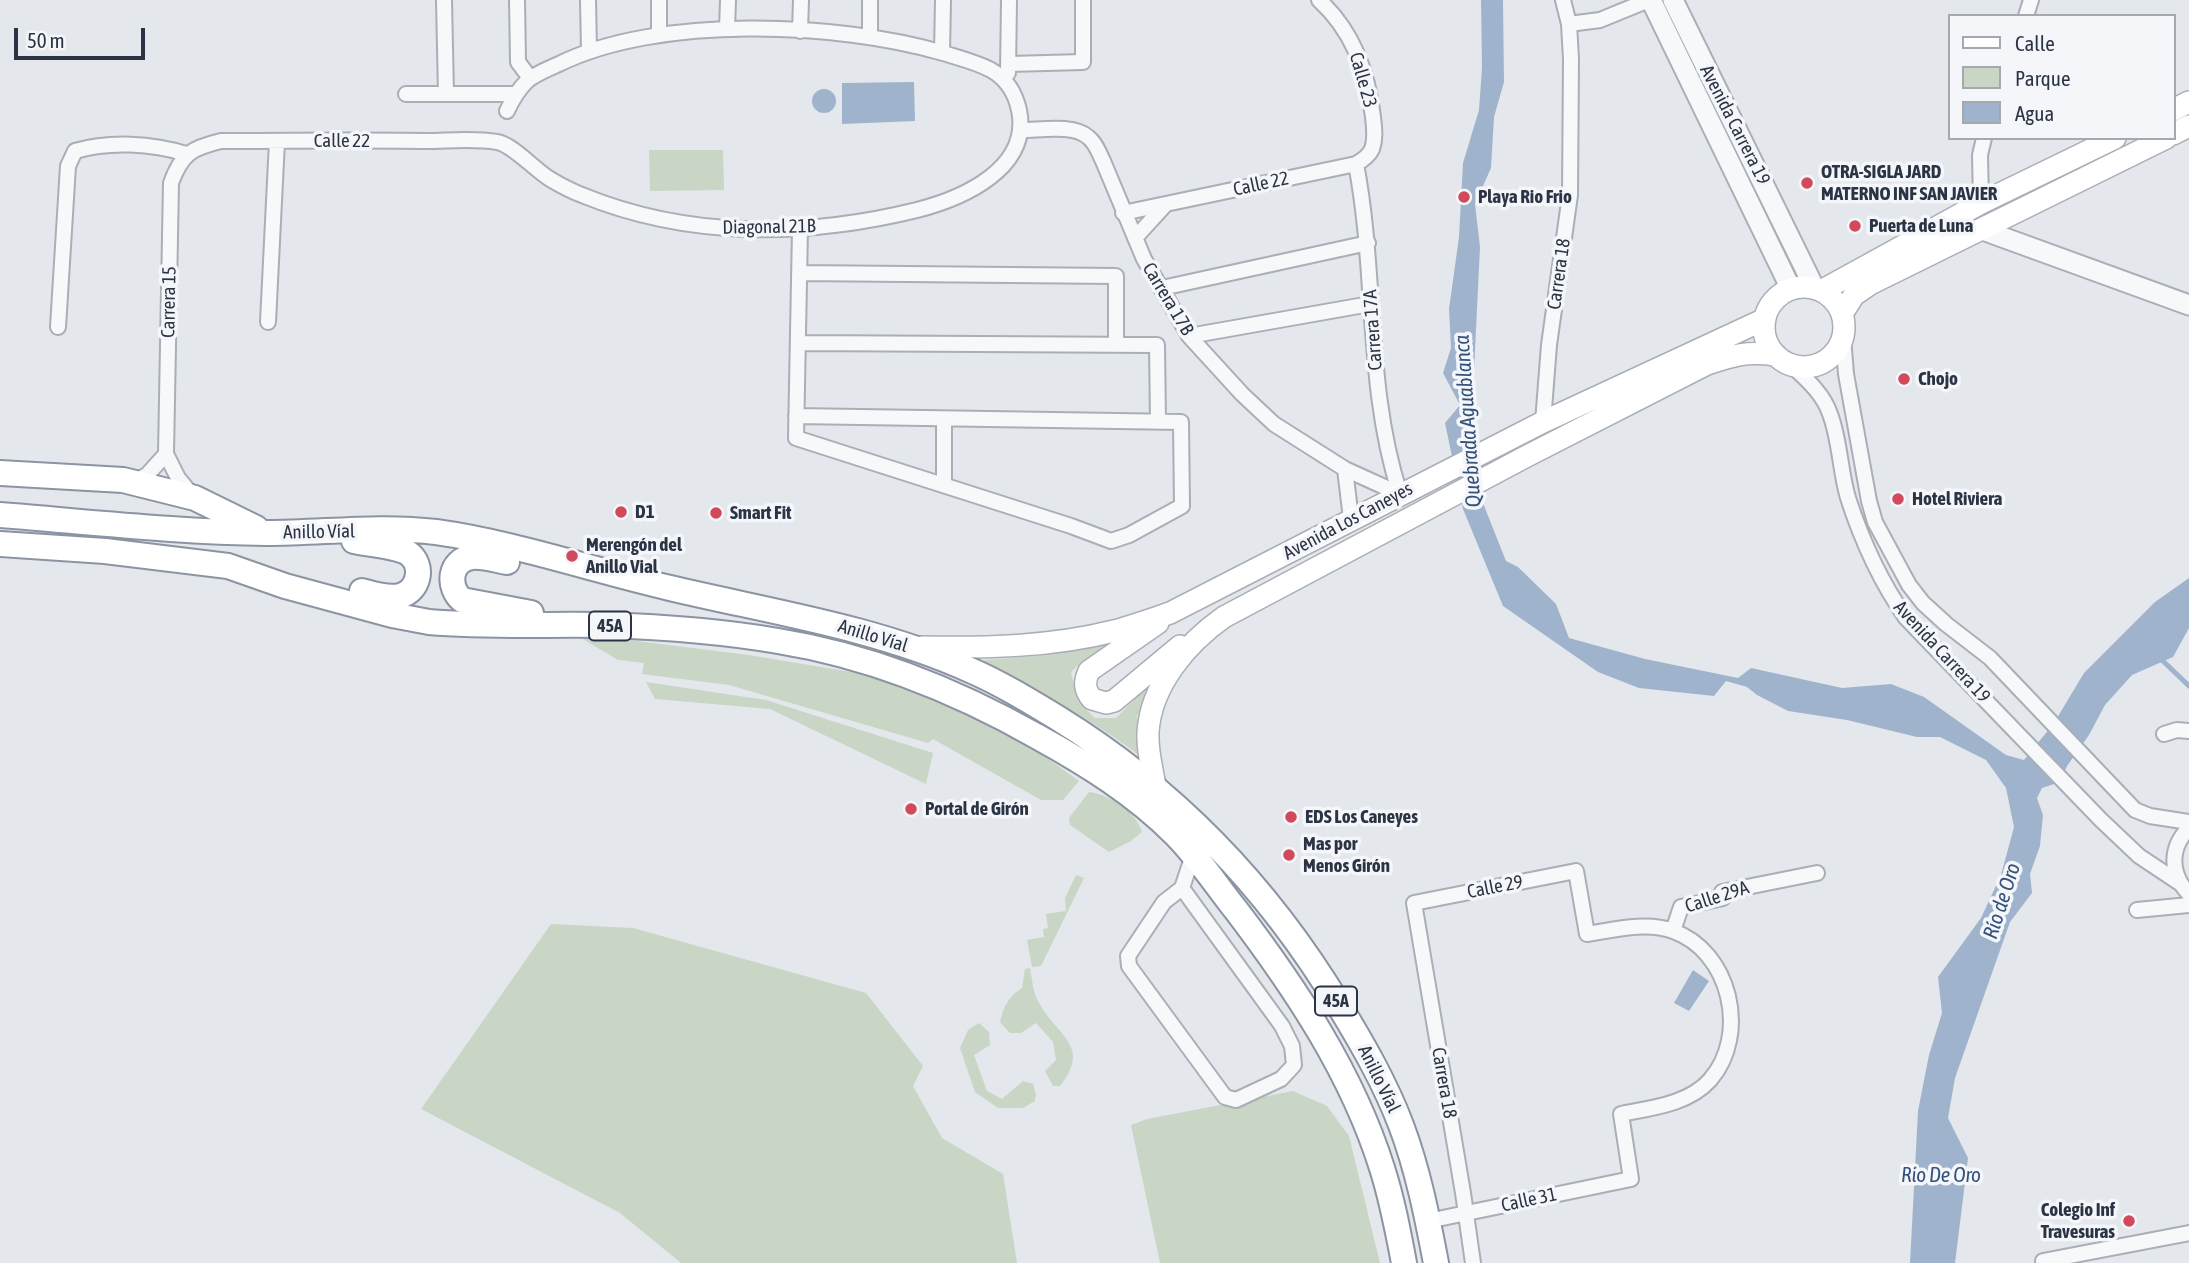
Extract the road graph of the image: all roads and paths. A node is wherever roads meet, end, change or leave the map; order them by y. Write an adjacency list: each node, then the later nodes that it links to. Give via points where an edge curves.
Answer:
1 (444, 0): 26 (street)
2 (517, 0): 23 (street, via 518,62)
3 (588, 0): 20 (street)
4 (659, 0): 18 (street)
5 (728, 0): 16 (street)
6 (801, 0): 17 (street)
7 (870, 0): 19 (street)
8 (943, 0): 21 (street)
9 (1009, 0): 22 (street)
10 (1083, 0): 22 (street, via 1083,62)
11 (1319, 0): 36 (street, Calle 23, via 1352,42 1371,102 1372,148)
12 (1563, 0): 15 (street, Carrera 18)
13 (1650, 0): 15 (street, via 1601,20); 46 (street, Avenida Carrera 19)
14 (1673, 0): 47 (street, Avenida Carrera 19)
15 (1569, 24): 62 (street, Carrera 18, via 1570,195)
16 (727, 29): 17 (street); 18 (street)
17 (800, 31): 19 (street)
18 (659, 34): 20 (street)
19 (870, 36): 21 (street)
20 (589, 50): 23 (street)
21 (943, 53): 24 (street, via 984,67)
22 (1009, 64): 24 (street)
23 (530, 79): 27 (street)
24 (1007, 81): 29 (street, via 1019,106)
25 (406, 94): 26 (street)
26 (446, 94): 27 (street)
27 (515, 94): 28 (street)
28 (507, 111)
29 (1022, 130): 39 (street, Carrera 17B, via 1072,130 1087,135); 40 (street, Diagonal 21B, via 1018,146 992,176 948,199 891,216)
30 (1984, 140): 37 (street)
31 (2111, 140): 37 (main road)
32 (2162, 140): 41 (main road)
33 (277, 141): 34 (street, Calle 22); 35 (street, Calle 22, via 221,141); 52 (street)
34 (501, 142): 40 (street, Diagonal 21B, via 550,179 629,212 710,227)
35 (186, 154): 53 (street, via 163,146 92,146 75,151 68,166); 63 (street, Carrera 15, via 171,183)
36 (1356, 164): 38 (street, Calle 22); 43 (street, Carrera 17A)
37 (1981, 203): 47 (main road)
38 (1166, 204): 39 (street, Calle 22); 42 (street)
39 (1124, 213): 42 (street, Carrera 17B)
40 (800, 229): 44 (street)
41 (1980, 229): 49 (street); 50 (main road, via 1870,284 1854,295)
42 (1135, 238): 45 (street, Carrera 17B)
43 (1368, 243): 45 (street); 48 (street, Carrera 17A)
44 (800, 273): 56 (street); 57 (street, via 1116,276)
45 (1162, 288): 54 (street, Carrera 17B)
46 (1791, 289): 47 (main road); 51 (main road, via 1770,306)
47 (1818, 290): 50 (main road, via 1834,300)
48 (1370, 304): 54 (street); 68 (street, Carrera 17A, via 1375,371)
49 (2189, 305)
50 (1842, 314): 55 (main road)
51 (1765, 318): 58 (main road, via 1766,338); 62 (main road, Avenida Los Caneyes)
52 (268, 321)
53 (58, 327)
54 (1189, 337): 64 (street, Carrera 17B, via 1275,424)
55 (1843, 337): 58 (main road, via 1839,347 1812,366); 84 (street, Avenida Carrera 19, via 1855,428 1875,522 1909,585 1945,624 1990,658 2125,800 2143,814)
56 (798, 343): 57 (street); 59 (street)
57 (1116, 344): 61 (street, via 1157,345)
58 (1783, 360): 79 (main road, Avenida Los Caneyes, via 1753,352 1707,364 1446,498); 89 (street, Avenida Carrera 19, via 1812,385 1830,414 1847,495 1870,555 1906,618 2138,856)
59 (796, 416): 60 (street); 67 (street, via 796,438)
60 (944, 419): 61 (street); 67 (street)
61 (1158, 421): 67 (street, via 1181,422 1182,506 1111,541)
62 (1543, 422): 68 (main road, Avenida Los Caneyes)
63 (166, 454): 66 (street, via 135,482); 69 (street)
64 (1345, 468): 68 (street, Carrera 17B); 71 (street)
65 (0, 473): 66 (highway)
66 (123, 480): 69 (highway)
67 (944, 484)
68 (1400, 494): 71 (main road, Avenida Los Caneyes)
69 (195, 498): 73 (highway)
70 (0, 514): 73 (highway, Anillo Víal / 45A)
71 (1351, 519): 77 (main road, Avenida Los Caneyes)
72 (292, 532): 73 (highway, Anillo Víal / 45A); 75 (highway, Anillo Víal / 45A, via 436,533); 76 (highway, via 402,550 414,560 418,578 408,593 398,597 337,587)
73 (266, 533)
74 (0, 544): 76 (highway, Anillo Víal / 45A, via 228,566)
75 (612, 572): 78 (highway, via 476,557 463,560 452,575 453,588 462,600); 80 (highway, Anillo Víal / 45A, via 808,617)
76 (285, 586): 78 (highway, Anillo Víal / 45A, via 429,622)
77 (1170, 613): 79 (main road, via 1089,671 1086,687 1093,698 1114,701 1160,660); 80 (main road, Avenida Los Caneyes, via 1070,640 974,648)
78 (604, 625): 86 (highway, Anillo Víal / 45A, via 779,641 839,653 945,689 1097,772 1177,835)
79 (1207, 629): 83 (main road, Avenida Los Caneyes, via 1171,668 1153,705 1148,731)
80 (912, 647): 83 (highway, Anillo Víal / 45A, via 1019,695)
81 (2189, 732): 82 (street)
82 (2164, 734)
83 (1155, 786): 95 (highway, Anillo Víal / 45A, via 1205,831 1248,879 1329,988 1388,1096 1411,1154)
84 (2189, 822)
85 (2189, 828): 89 (street, via 2174,856 2176,876)
86 (1193, 855): 88 (street); 98 (highway, Anillo Víal / 45A, via 1301,1000 1341,1072 1381,1166)
87 (1817, 873): 93 (street, Calle 29A, via 1722,892 1723,898 1681,907)
88 (1182, 888): 88 (street, via 1292,1046 1294,1065 1281,1079 1236,1100 1225,1097 1129,966 1128,956 1164,902)
89 (2185, 889)
90 (1414, 903): 93 (street, Calle 29, via 1576,871 1587,934 1650,927); 94 (street, Carrera 18)
91 (2189, 905): 92 (street)
92 (2137, 910)
93 (1673, 931): 94 (street, Calle 31, via 1713,961 1729,995 1728,1042 1710,1081 1688,1096 1621,1114 1631,1178)
94 (1466, 1212): 95 (street, Calle 31); 100 (street, Carrera 18)
95 (1428, 1221): 99 (highway, Anillo Víal / 45A)
96 (2189, 1233): 97 (street)
97 (2043, 1261)
98 (1404, 1263)
99 (1436, 1263)
100 (1473, 1263)

